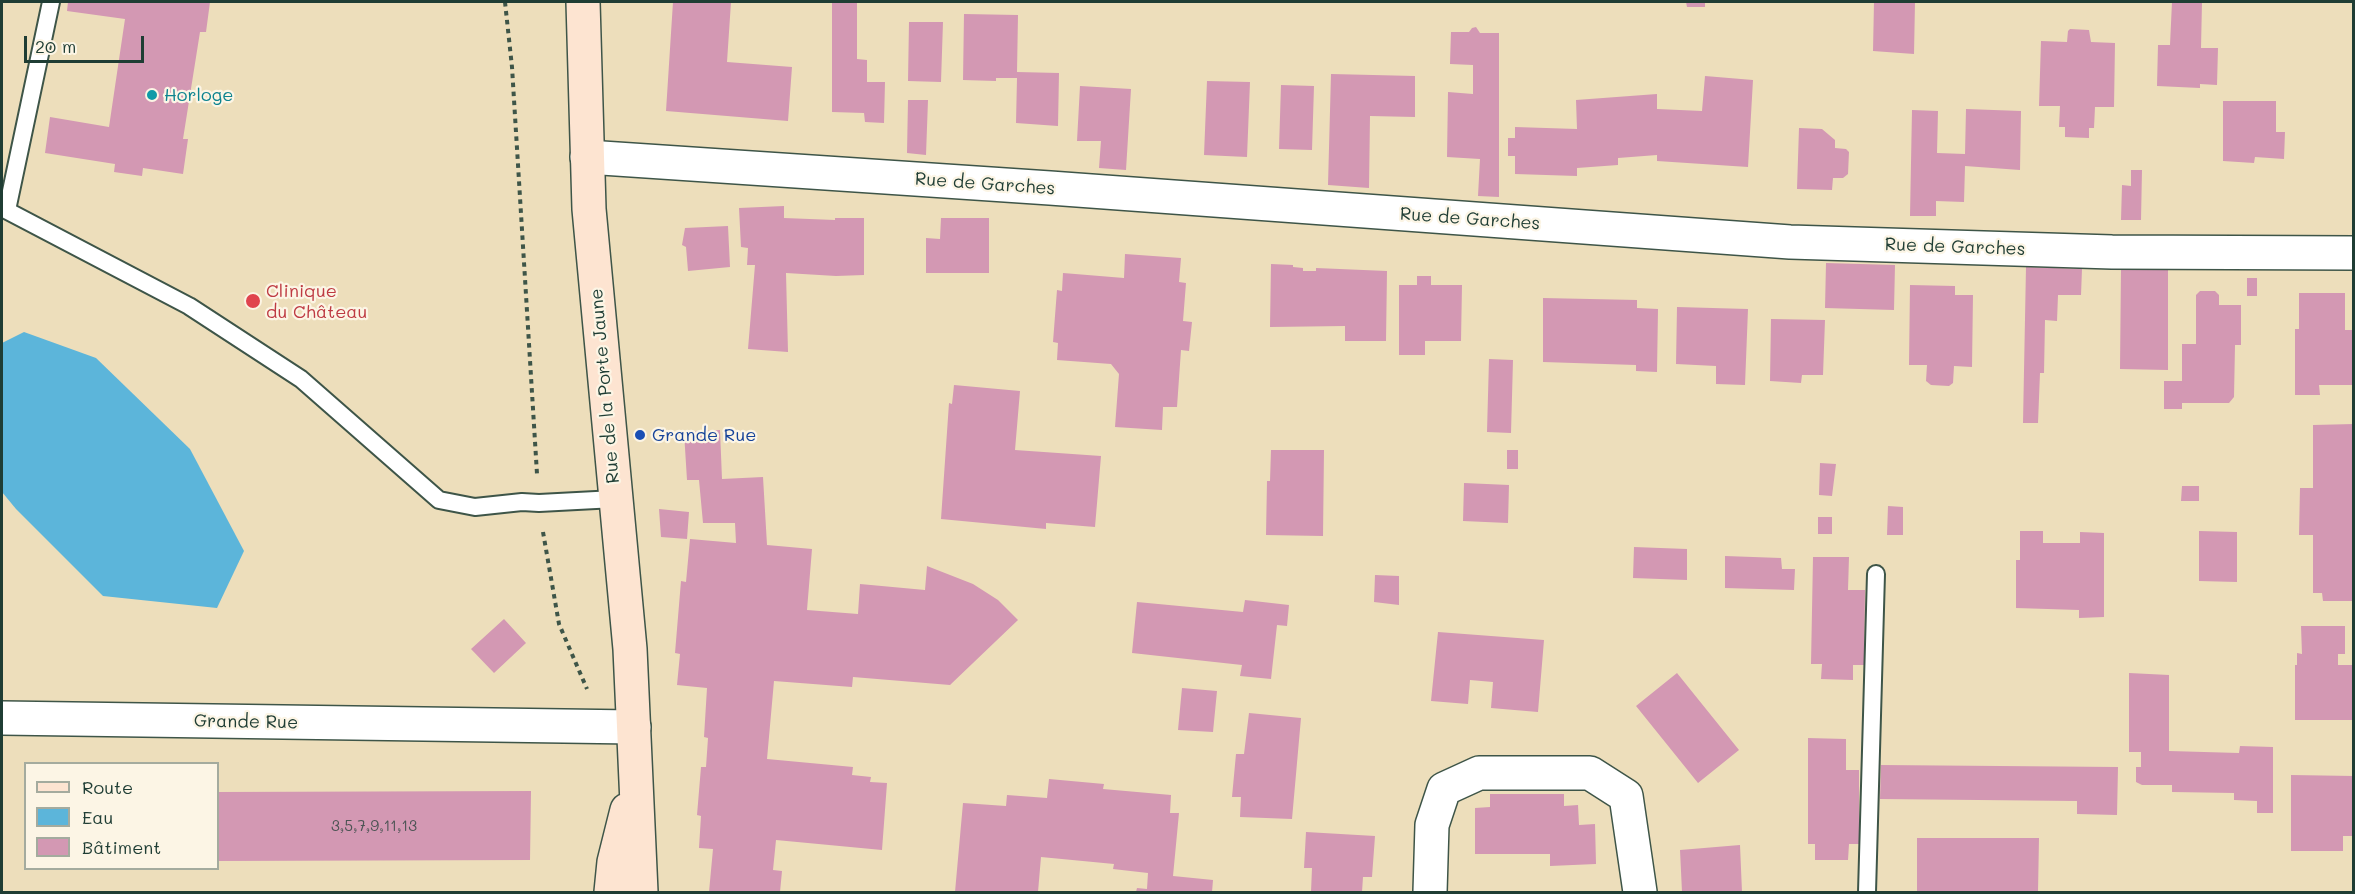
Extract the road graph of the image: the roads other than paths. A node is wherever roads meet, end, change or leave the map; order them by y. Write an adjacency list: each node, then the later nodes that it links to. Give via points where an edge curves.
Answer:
1 (51, 2): 4 (lane)
2 (583, 2): 3 (main road, Rue de la Porte Jaune)
3 (587, 158): 5 (street, Rue de Garches, via 1790,242 2112,252); 6 (main road, Rue de la Porte Jaune)
4 (4, 209): 6 (lane, via 189,306 302,379 440,500 475,507)
5 (2354, 253)
6 (615, 499): 9 (main road, Rue de la Porte Jaune)
7 (1876, 574): 15 (lane)
8 (2, 718): 9 (street, Grande Rue)
9 (634, 727): 10 (main road, Rue de la Porte Jaune)
10 (636, 770): 11 (main road, Rue de la Porte Jaune, via 614,862); 12 (main road, Rue de la Porte Jaune)
11 (611, 892)
12 (641, 892)
13 (1430, 892): 14 (street, via 1432,825 1444,789 1479,773 1590,772 1626,796)
14 (1640, 892)
15 (1868, 892)

